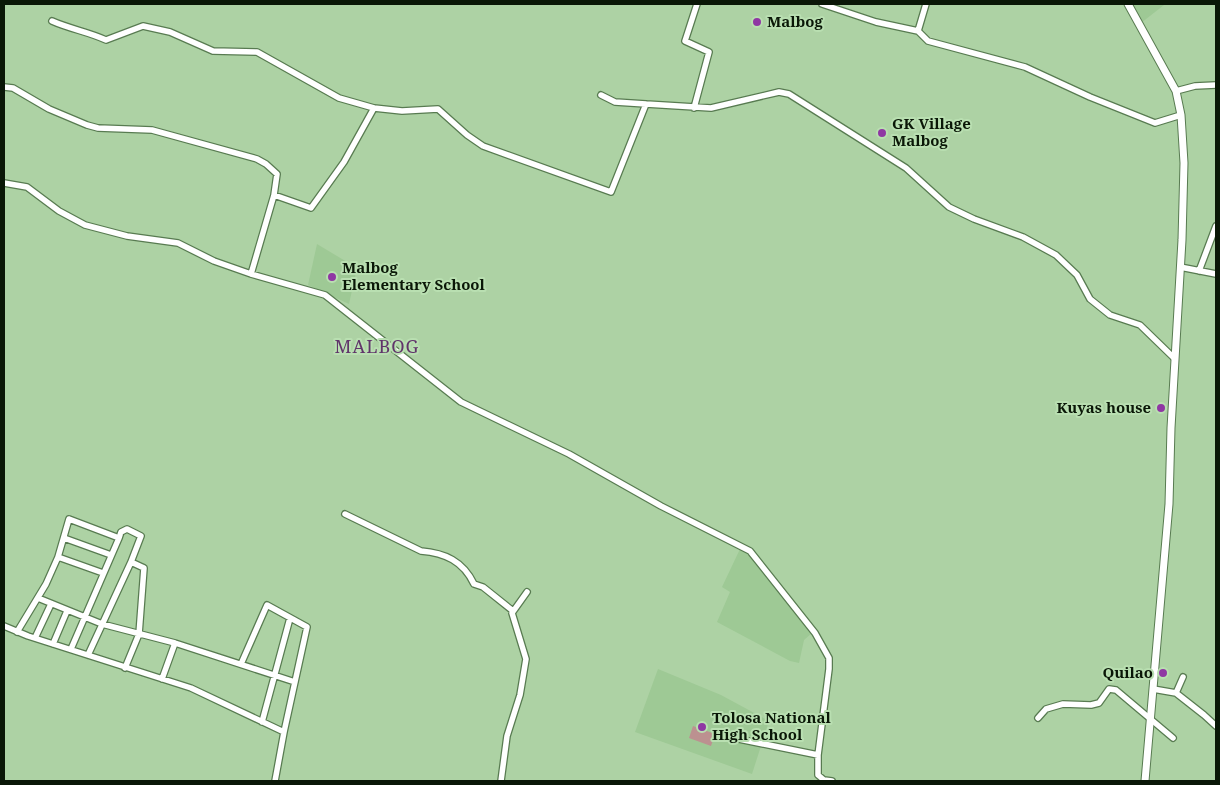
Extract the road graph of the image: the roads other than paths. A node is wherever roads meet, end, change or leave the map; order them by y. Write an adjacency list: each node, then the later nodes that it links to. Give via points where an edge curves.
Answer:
1 (697, 4): 13 (street, via 685,41 709,52)
2 (822, 4): 6 (street, via 876,22)
3 (926, 4): 6 (street)
4 (1128, 4): 9 (street)
5 (52, 20): 12 (street, via 106,40 143,26 170,32 213,51 257,52 339,98)
6 (918, 31): 14 (street, via 928,41 1025,67 1154,123)
7 (1216, 85): 9 (street)
8 (4, 87): 16 (street, via 13,88 49,109 87,125 152,130 257,159 276,174)
9 (1176, 91): 14 (street)
10 (601, 95): 11 (street, via 615,102)
11 (646, 104): 12 (street, via 611,192 483,146 438,109 402,112); 13 (street)
12 (374, 108): 16 (street, via 344,162 311,208)
13 (694, 108): 22 (street, via 711,108 779,92 788,94 906,168 949,207 1023,237 1056,255 1078,275 1090,299 1110,315 1140,325)
14 (1182, 115): 18 (street, via 1184,163)
15 (4, 183): 20 (street, via 27,187 59,211 85,225 127,236 178,243)
16 (274, 196): 20 (street)
17 (1216, 226): 19 (street)
18 (1180, 266): 19 (street); 22 (street)
19 (1199, 271): 21 (street)
20 (251, 274): 61 (street, via 325,295 461,402 569,454 750,551 815,633 829,658)
21 (1216, 274)
22 (1174, 358): 52 (street, via 1169,504)
23 (345, 514): 34 (street, via 420,551 433,552 462,565 474,584 490,592)
24 (64, 538): 25 (street, via 69,519); 26 (street); 27 (street)
25 (119, 538): 26 (street); 28 (street, via 127,529 141,536)
26 (111, 556): 29 (street)
27 (58, 557): 29 (street); 31 (street)
28 (131, 562): 37 (street); 40 (street, via 144,568)
29 (103, 573): 35 (street)
30 (527, 592): 34 (street)
31 (38, 598): 32 (street); 39 (street)
32 (51, 604): 33 (street); 41 (street)
33 (67, 611): 35 (street); 43 (street)
34 (513, 611): 63 (street, via 526,659 520,695 507,736)
35 (84, 618): 37 (street); 44 (street)
36 (290, 618): 46 (street, via 267,605); 48 (street); 51 (street, via 307,627)
37 (102, 624): 40 (street); 45 (street)
38 (4, 626): 39 (street)
39 (17, 632): 41 (street)
40 (139, 634): 42 (street); 47 (street)
41 (35, 638): 43 (street)
42 (175, 643): 46 (street); 50 (street)
43 (53, 644): 44 (street)
44 (71, 649): 45 (street)
45 (88, 655): 47 (street)
46 (242, 664): 48 (street)
47 (125, 668): 50 (street)
48 (275, 676): 51 (street); 56 (street)
49 (1183, 677): 53 (street)
50 (162, 679): 56 (street, via 203,693)
51 (295, 682): 58 (street)
52 (1153, 689): 53 (street); 55 (street)
53 (1176, 693): 57 (street)
54 (1038, 718): 55 (street, via 1046,710 1063,704 1099,703 1110,689 1116,690)
55 (1149, 719): 60 (street); 65 (street)
56 (262, 722): 58 (street)
57 (1216, 726)
58 (284, 732): 62 (street)
59 (734, 738): 61 (street)
60 (1173, 738)
61 (818, 755): 64 (street, via 818,775)
62 (275, 781)
63 (501, 781)
64 (832, 781)
65 (1144, 781)

